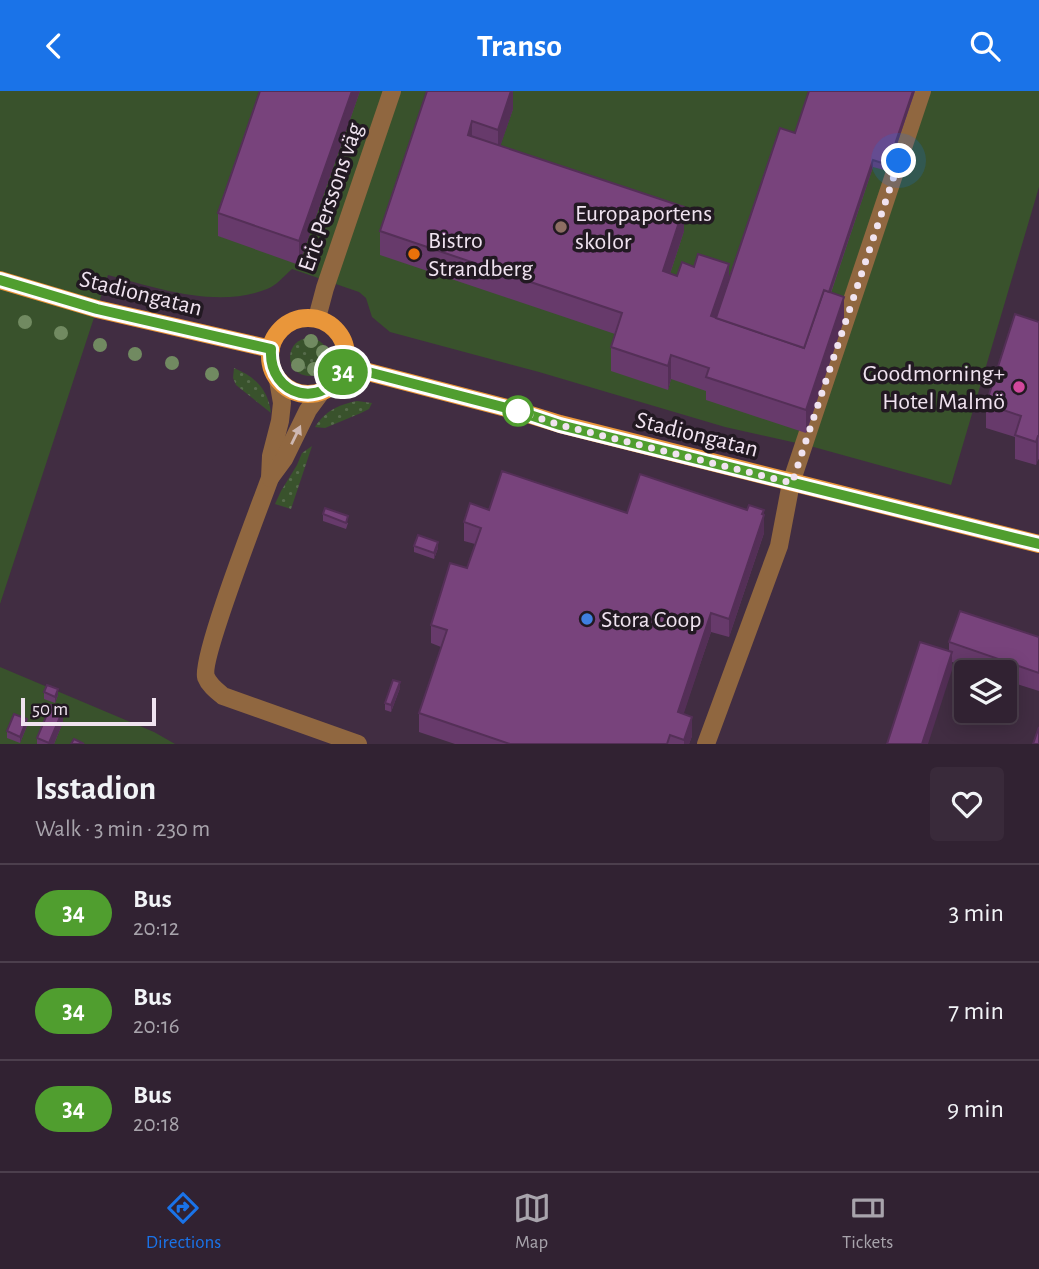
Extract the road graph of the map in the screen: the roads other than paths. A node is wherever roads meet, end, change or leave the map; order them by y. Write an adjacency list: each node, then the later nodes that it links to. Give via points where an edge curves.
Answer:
1 (392, 91): 4 (street, Eric Perssons väg)
2 (922, 91): 10 (street)
3 (0, 280): 5 (main road, Stadiongatan, via 97,309)
4 (317, 318): 5 (main road, via 292,321 282,328); 6 (main road, via 337,330 344,341)
5 (271, 349): 7 (main road)
6 (345, 366): 8 (main road, via 337,381); 10 (main road, Stadiongatan)
7 (278, 380): 8 (main road, via 298,393); 9 (street, via 282,403)
8 (322, 391): 9 (street, one-way to 8)
9 (270, 478): 12 (street, via 220,617 205,676 223,697)
10 (792, 483): 11 (main road, Stadiongatan); 13 (street, via 779,546)
11 (1039, 544)
12 (358, 744)
13 (706, 744)

